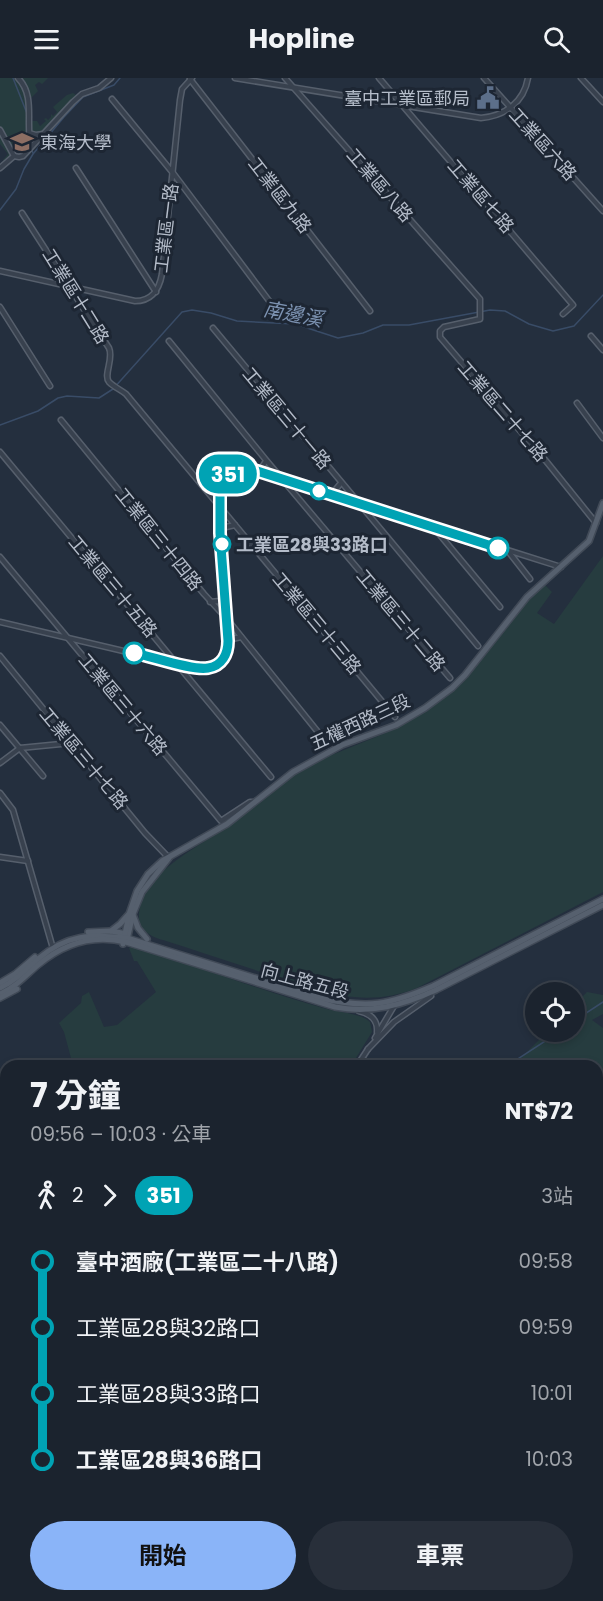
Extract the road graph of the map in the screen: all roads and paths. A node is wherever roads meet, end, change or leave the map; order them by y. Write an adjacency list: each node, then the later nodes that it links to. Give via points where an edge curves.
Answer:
1 (18, 78): 22 (street, via 27,92)
2 (111, 78): 24 (street, via 82,94)
3 (235, 78): 10 (street)
4 (283, 78): 10 (street); 11 (street, 工業區八路)
5 (379, 78): 13 (street, 工業區七路)
6 (484, 78): 19 (street, 工業區六路)
7 (528, 78): 19 (street, via 521,98)
8 (581, 78): 16 (street)
9 (191, 79): 27 (street, 工業區一路, via 182,89); 44 (street, 工業區九路)
10 (275, 84): 11 (street)
11 (293, 87): 12 (street); 15 (street, 工業區八路)
12 (313, 91): 15 (street); 17 (street)
13 (390, 91): 17 (street); 18 (street, 工業區七路)
14 (112, 99): 28 (street)
15 (306, 102): 47 (street, 工業區八路, via 475,292 480,299)
16 (603, 102)
17 (383, 103): 18 (street)
18 (403, 105): 20 (street); 21 (street, 工業區七路)
19 (510, 107): 20 (street, via 498,115 481,118); 34 (street, 工業區六路)
20 (420, 108): 21 (street)
21 (414, 118): 46 (street, 工業區七路, via 573,304)
22 (29, 128): 24 (street, via 33,135); 25 (street)
23 (0, 130): 26 (street)
24 (44, 133): 25 (street)
25 (30, 147): 26 (street, via 21,157)
26 (14, 156): 29 (street)
27 (174, 156): 28 (street); 31 (street, 工業區一路)
28 (162, 160): 31 (street)
29 (0, 168)
30 (76, 168): 41 (street)
31 (173, 173): 32 (street); 33 (street, 工業區一路)
32 (184, 188): 33 (street); 45 (street)
33 (171, 191): 41 (street, 工業區一路, via 162,274)
34 (603, 211)
35 (22, 213): 37 (street, 工業區十二路)
36 (0, 271): 38 (street, 工業區一路)
37 (60, 271): 38 (street); 39 (street, 工業區十二路)
38 (52, 282): 39 (street, 工業區一路)
39 (70, 286): 40 (street, 工業區一路); 42 (street, 工業區十二路)
40 (83, 290): 41 (street, 工業區一路, via 138,301); 42 (street)
41 (156, 292)
42 (79, 299): 52 (street, 工業區十二路, via 111,351 107,376)
43 (0, 307): 53 (street)
44 (370, 311)
45 (279, 314)
46 (563, 314)
47 (480, 319): 72 (street, 工業區二十七路, via 444,327 439,335)
48 (213, 328): 61 (street, 工業區三十一路)
49 (591, 336): 51 (street)
50 (169, 341): 58 (street, 工業區三十二路)
51 (603, 350)
52 (110, 383): 64 (street, 工業區三十三路, via 122,391)
53 (50, 386)
54 (577, 403): 56 (street)
55 (61, 420): 85 (street, 工業區三十四路)
56 (603, 438)
57 (0, 452): 94 (street, 工業區三十五路)
58 (266, 460): 59 (street); 60 (street, 工業區三十二路)
59 (257, 471): 60 (street); 62 (street, via 234,470)
60 (284, 480): 63 (street); 66 (street, 工業區三十二路)
61 (341, 483): 65 (street); 68 (street, 工業區三十一路)
62 (220, 486): 64 (street); 69 (street)
63 (308, 488): 65 (street); 66 (street, via 301,491)
64 (206, 491): 69 (street, 工業區三十三路)
65 (331, 495): 68 (street)
66 (299, 499): 103 (street, 工業區三十二路)
67 (603, 503): 72 (main road, 五權西路三段)
68 (359, 504): 70 (street); 71 (street, 工業區三十一路)
69 (220, 507): 73 (street, 工業區三十三路); 75 (street)
70 (381, 510): 71 (street, via 374,516); 74 (street)
71 (374, 523): 96 (street, 工業區三十一路)
72 (597, 524): 81 (main road, 五權西路三段, via 589,541)
73 (235, 525): 75 (street); 104 (street, 工業區三十三路)
74 (434, 528): 76 (street); 77 (street)
75 (220, 533): 84 (street)
76 (456, 535): 77 (street); 78 (street)
77 (449, 545): 86 (street)
78 (508, 551): 80 (street); 82 (street)
79 (0, 557): 88 (street, 工業區三十六路)
80 (526, 560): 81 (street); 82 (street)
81 (561, 567): 113 (main road, 五權西路三段, via 527,597 465,675 439,699 396,725 309,762)
82 (522, 569): 83 (street)
83 (530, 579)
84 (226, 594): 85 (street, via 220,601); 87 (street)
85 (210, 602): 87 (street, 工業區三十四路)
86 (500, 606)
87 (227, 619): 91 (street, 工業區三十四路); 95 (street)
88 (55, 621): 90 (street); 92 (street, 工業區三十六路)
89 (0, 622): 90 (street)
90 (48, 633): 92 (street)
91 (241, 637): 95 (street, via 232,639); 106 (street, 工業區三十四路)
92 (69, 638): 93 (street); 97 (street, 工業區三十六路)
93 (88, 642): 97 (street); 99 (street)
94 (160, 644): 99 (street, via 158,652); 100 (street, 工業區三十五路)
95 (228, 645): 101 (street, via 225,657 217,665)
96 (478, 646)
97 (81, 653): 113 (street, 工業區三十六路, via 221,821)
98 (0, 656): 107 (street, 工業區三十七路)
99 (150, 656): 100 (street)
100 (175, 663): 101 (street); 102 (street, 工業區三十五路)
101 (196, 667): 102 (street)
102 (188, 677): 111 (street, 工業區三十五路)
103 (450, 678)
104 (395, 717)
105 (0, 725): 108 (street)
106 (326, 742)
107 (71, 743): 108 (street); 115 (street, 工業區三十七路)
108 (20, 748): 109 (street); 110 (street)
109 (0, 763)
110 (44, 776)
111 (271, 777)
112 (0, 793): 116 (street, via 13,810)
113 (254, 802): 115 (main road, 五權西路三段, via 227,824)
114 (0, 857): 116 (street)
115 (169, 858): 119 (main road, 五權西路三段, via 143,881)
116 (28, 861): 123 (street)
117 (603, 899): 128 (main road, 向上路五段, via 434,987)
118 (603, 905): 128 (main road, 向上路五段, via 411,1002)
119 (131, 914): 120 (main road); 121 (main road, 五權西路三段); 122 (main road)
120 (111, 931): 121 (main road, 向上路五段); 123 (main road, 向上路五段, via 81,933)
121 (125, 939): 125 (main road, 向上路五段, via 93,934 60,944); 126 (main road, 向上路五段, via 85,943 64,951 18,988); 128 (main road, 向上路五段, via 335,1007 363,1009)
122 (147, 939)
123 (52, 945): 124 (main road, 向上路五段)
124 (0, 983)
125 (0, 988)
126 (0, 996)
127 (430, 996): 131 (street, via 394,1022)
128 (395, 1003): 130 (street)
129 (358, 1011): 130 (street, via 374,1019)
130 (377, 1035): 131 (street)
131 (368, 1049): 132 (street)
132 (361, 1060)

